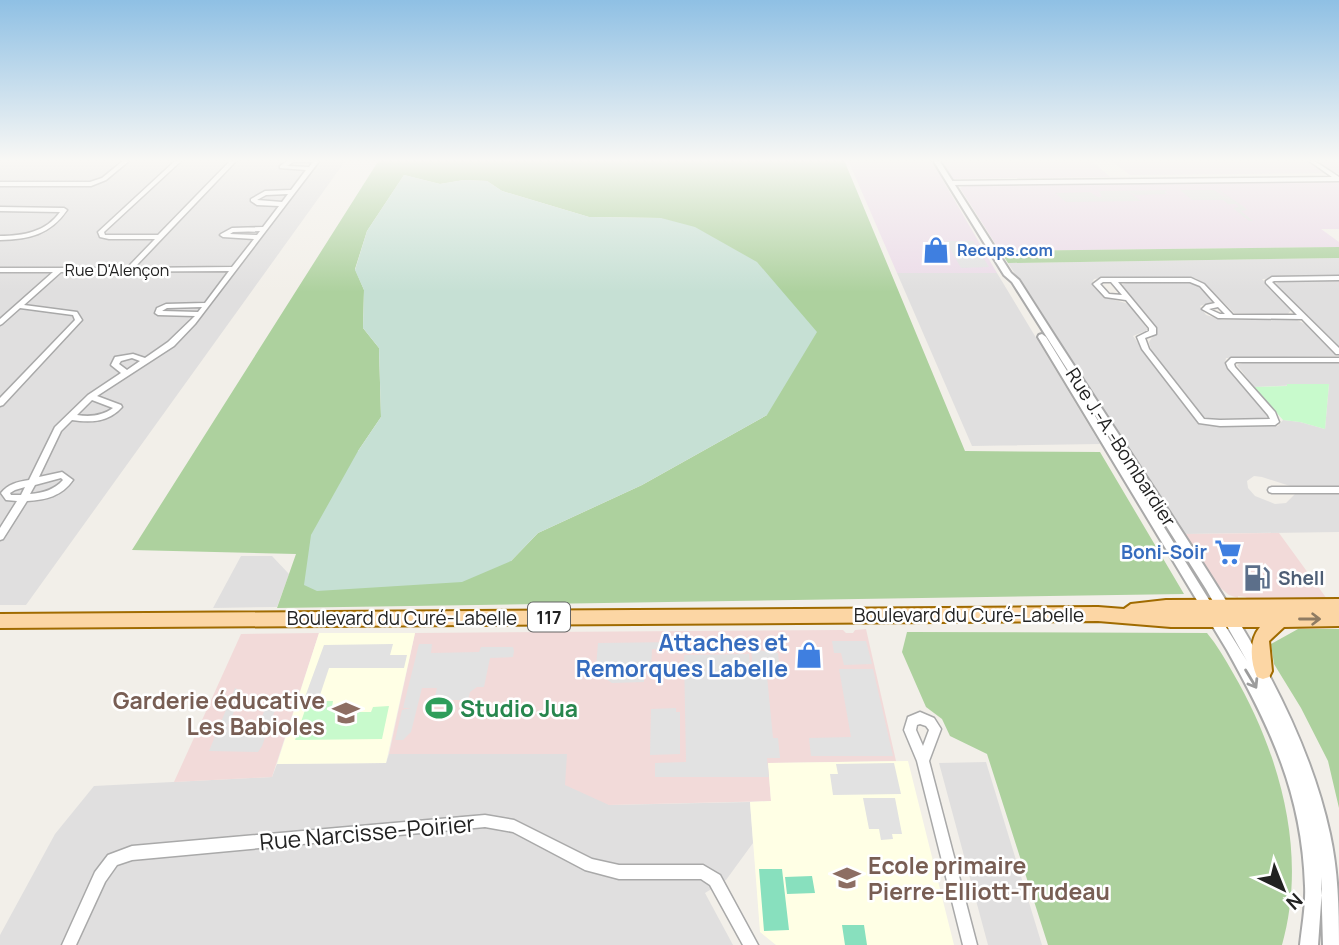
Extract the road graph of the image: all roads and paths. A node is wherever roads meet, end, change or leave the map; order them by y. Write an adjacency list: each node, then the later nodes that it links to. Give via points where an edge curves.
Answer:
1 (131, 204): 7 (street, via 102,236)
2 (192, 204): 7 (street)
3 (283, 204): 6 (street)
4 (964, 204): 39 (street, Rue J.-A.-Bombardier)
5 (0, 209): 9 (street, via 64,210 32,236)
6 (265, 229): 8 (street); 8 (street, via 232,230 223,235)
7 (160, 237): 13 (street)
8 (258, 237): 10 (street)
9 (0, 238)
10 (234, 269): 13 (street, Rue D'Alençon); 19 (street)
11 (0, 270): 12 (street, Rue D'Alençon)
12 (59, 270): 13 (street, Rue D'Alençon); 18 (street)
13 (129, 270)
14 (1339, 278): 22 (street, via 1268,281)
15 (1113, 280): 16 (street); 16 (street, via 1096,284 1107,296); 17 (street, via 1189,279 1202,285)
16 (1127, 298): 30 (street, via 1152,328 1153,332 1141,337 1146,349 1202,421 1275,422)
17 (1220, 305): 21 (street); 21 (street, via 1205,309)
18 (18, 306): 23 (street, via 75,313); 24 (street)
19 (207, 306): 20 (street); 20 (street, via 166,306 158,313)
20 (200, 314): 27 (street, via 171,344)
21 (1231, 317): 22 (street)
22 (1302, 317): 25 (street)
23 (79, 320): 31 (street)
24 (0, 323)
25 (1339, 352)
26 (1339, 360): 30 (street, via 1230,363)
27 (145, 361): 28 (street); 28 (street, via 133,356 118,359 115,365)
28 (126, 373): 29 (street)
29 (91, 397): 32 (street); 32 (street, via 118,407 95,418)
30 (1263, 400)
31 (0, 403)
32 (70, 417): 33 (street, via 58,429)
33 (32, 482): 36 (street); 36 (street, via 5,493 9,498); 36 (street, via 62,475 69,480 61,491)
34 (1272, 490): 35 (street)
35 (1339, 490)
36 (24, 498): 37 (street)
37 (0, 536)
38 (1339, 606): 39 (main road, Boulevard du Curé-Labelle / 117)
39 (1219, 613): 40 (main road, Boulevard du Curé-Labelle / 117); 42 (main road, Boulevard du Curé-Labelle / 117, via 1171,620 1098,614); 43 (street); 48 (street, one-way to 48, via 1268,709 1298,782 1313,856)
40 (1282, 619): 41 (main road, Boulevard du Curé-Labelle / 117, one-way to 41); 43 (main road, via 1260,639)
41 (1339, 619)
42 (0, 621)
43 (1263, 671): 49 (street, via 1299,735 1326,807 1337,889)
44 (923, 761): 47 (street)
45 (69, 945): 46 (street, Rue Narcisse-Poirier, via 100,877 113,860 132,853 485,821 514,826 590,865 619,872 703,872 715,880)
46 (751, 945)
47 (970, 945)
48 (1309, 945)
49 (1332, 945)

